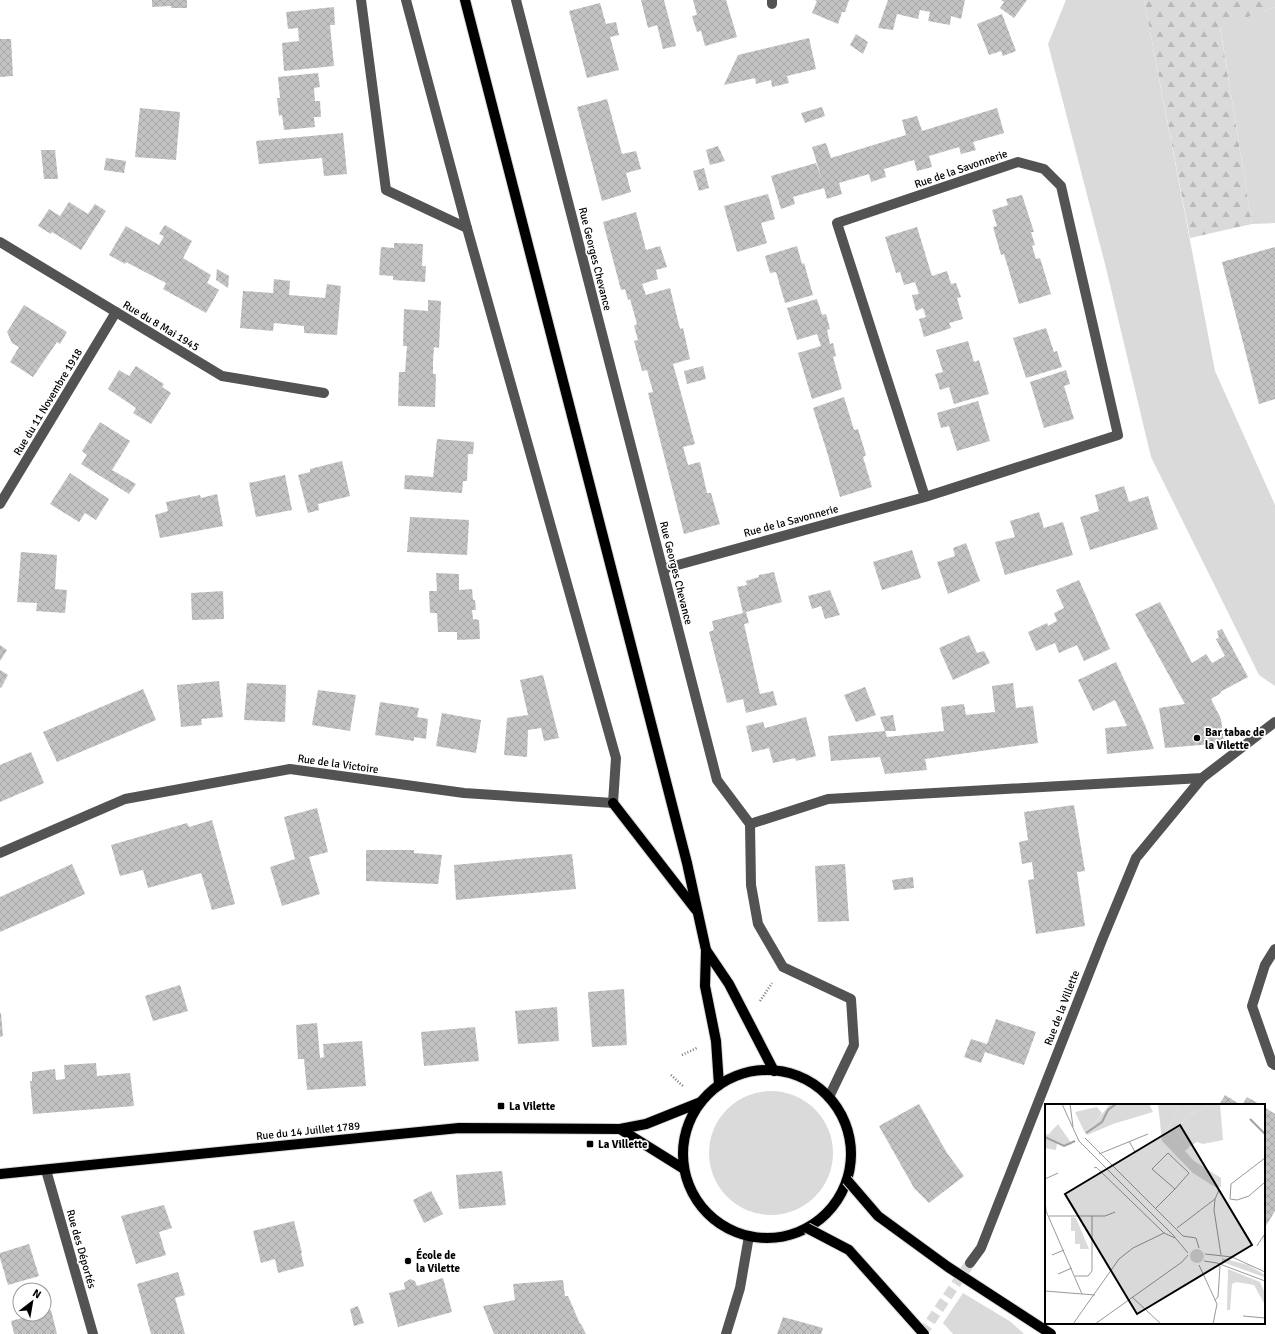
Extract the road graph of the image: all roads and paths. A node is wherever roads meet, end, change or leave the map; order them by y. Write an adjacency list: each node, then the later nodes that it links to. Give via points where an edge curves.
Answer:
1 (361, 0): 5 (street, via 386,190)
2 (406, 0): 5 (street)
3 (465, 0): 17 (main road)
4 (516, 0): 11 (street, Rue Georges Chevance)
5 (467, 228): 14 (street, via 616,758)
6 (0, 242): 7 (street, Rue du 8 Mai 1945)
7 (116, 312): 8 (street, Rue du 8 Mai 1945, via 222,376); 10 (street, Rue du 11 Novembre 1918)
8 (324, 393)
9 (925, 497): 9 (street, Rue de la Savonnerie, via 837,223 1018,162 1044,169 1060,186 1118,435); 11 (street, Rue de la Savonnerie)
10 (0, 504)
11 (663, 569): 15 (street, Rue Georges Chevance, via 717,780)
12 (1275, 722): 13 (street, Rue de la Villette)
13 (1202, 778): 15 (street, via 828,799); 36 (street, Rue de la Villette, via 1136,858 980,1248)
14 (613, 803): 16 (street, Rue de la Victoire, via 464,793 290,769 125,799); 17 (main road)
15 (750, 824): 27 (street, via 751,886 758,924 783,967 851,999 854,1045)
16 (0, 853)
17 (698, 914): 18 (main road)
18 (706, 950): 25 (main road, via 730,984); 26 (main road, via 705,986 716,1041)
19 (1275, 950): 24 (street, via 1264,965 1252,1006 1272,1063)
20 (772, 983): 21 (path)
21 (757, 1006)
22 (699, 1048): 23 (path)
23 (682, 1055)
24 (1275, 1065)
25 (774, 1071): 26 (main road, via 745,1073); 27 (main road, via 794,1075 813,1084)
26 (719, 1085): 28 (main road)
27 (829, 1097): 33 (main road, via 842,1115 849,1136 851,1158)
28 (701, 1102): 29 (main road, Rue du 14 Juillet 1789, via 646,1124); 30 (main road, via 689,1122 683,1145)
29 (620, 1129): 30 (main road); 31 (main road, Rue du 14 Juillet 1789, via 459,1128)
30 (684, 1169): 35 (main road, via 697,1200 711,1216 728,1229)
31 (46, 1170): 32 (main road, Rue du 14 Juillet 1789); 37 (street, Rue des Déportés)
32 (0, 1174)
33 (847, 1180): 34 (main road, via 838,1199 825,1216); 40 (main road, bridge, via 878,1216 948,1267)
34 (808, 1228): 35 (main road, via 789,1235 769,1238); 39 (main road, bridge, via 849,1250)
35 (749, 1236): 38 (street, via 740,1288)
36 (970, 1263)
37 (93, 1334)
38 (726, 1334)
39 (924, 1334)
40 (1051, 1334)

